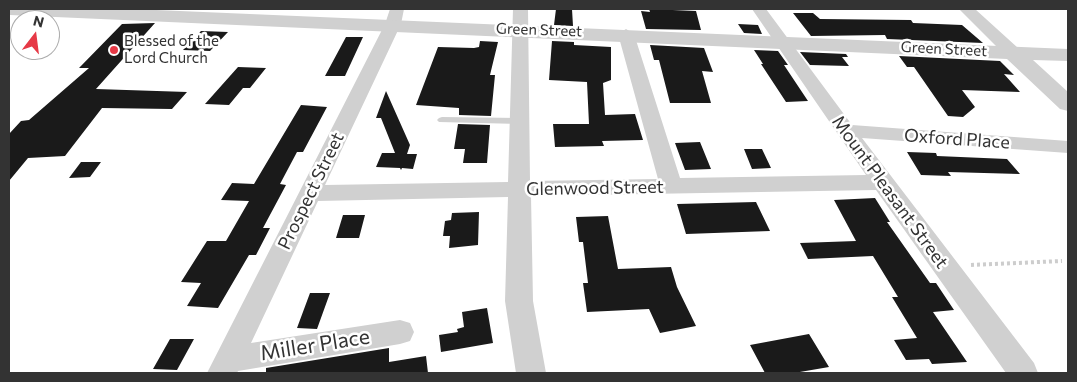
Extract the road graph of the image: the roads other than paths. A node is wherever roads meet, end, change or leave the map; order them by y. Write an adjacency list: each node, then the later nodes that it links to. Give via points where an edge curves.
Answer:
1 (10, 9): 4 (street, Green Street)
2 (759, 9): 7 (street, Mount Pleasant Street)
3 (966, 9): 8 (street)
4 (395, 16): 5 (street, Green Street); 18 (street, Prospect Street)
5 (520, 19): 6 (street, Green Street); 12 (street)
6 (626, 34): 7 (street, Green Street); 16 (street)
7 (780, 41): 8 (street, Green Street); 13 (street, Mount Pleasant Street)
8 (1012, 52): 9 (street, Green Street); 10 (street)
9 (1068, 55)
10 (1068, 104)
11 (442, 120): 12 (lane)
12 (520, 121): 17 (street)
13 (845, 131): 14 (street, Oxford Place); 15 (street, Mount Pleasant Street)
14 (1068, 147)
15 (882, 182): 16 (street, Glenwood Street); 22 (street, Mount Pleasant Street)
16 (670, 186): 17 (street, Glenwood Street)
17 (521, 189): 18 (street, Glenwood Street); 21 (street, via 520,313)
18 (309, 194): 20 (street, Prospect Street)
19 (400, 332): 20 (street, Miller Place)
20 (226, 366)
21 (531, 373)
22 (1023, 373)

